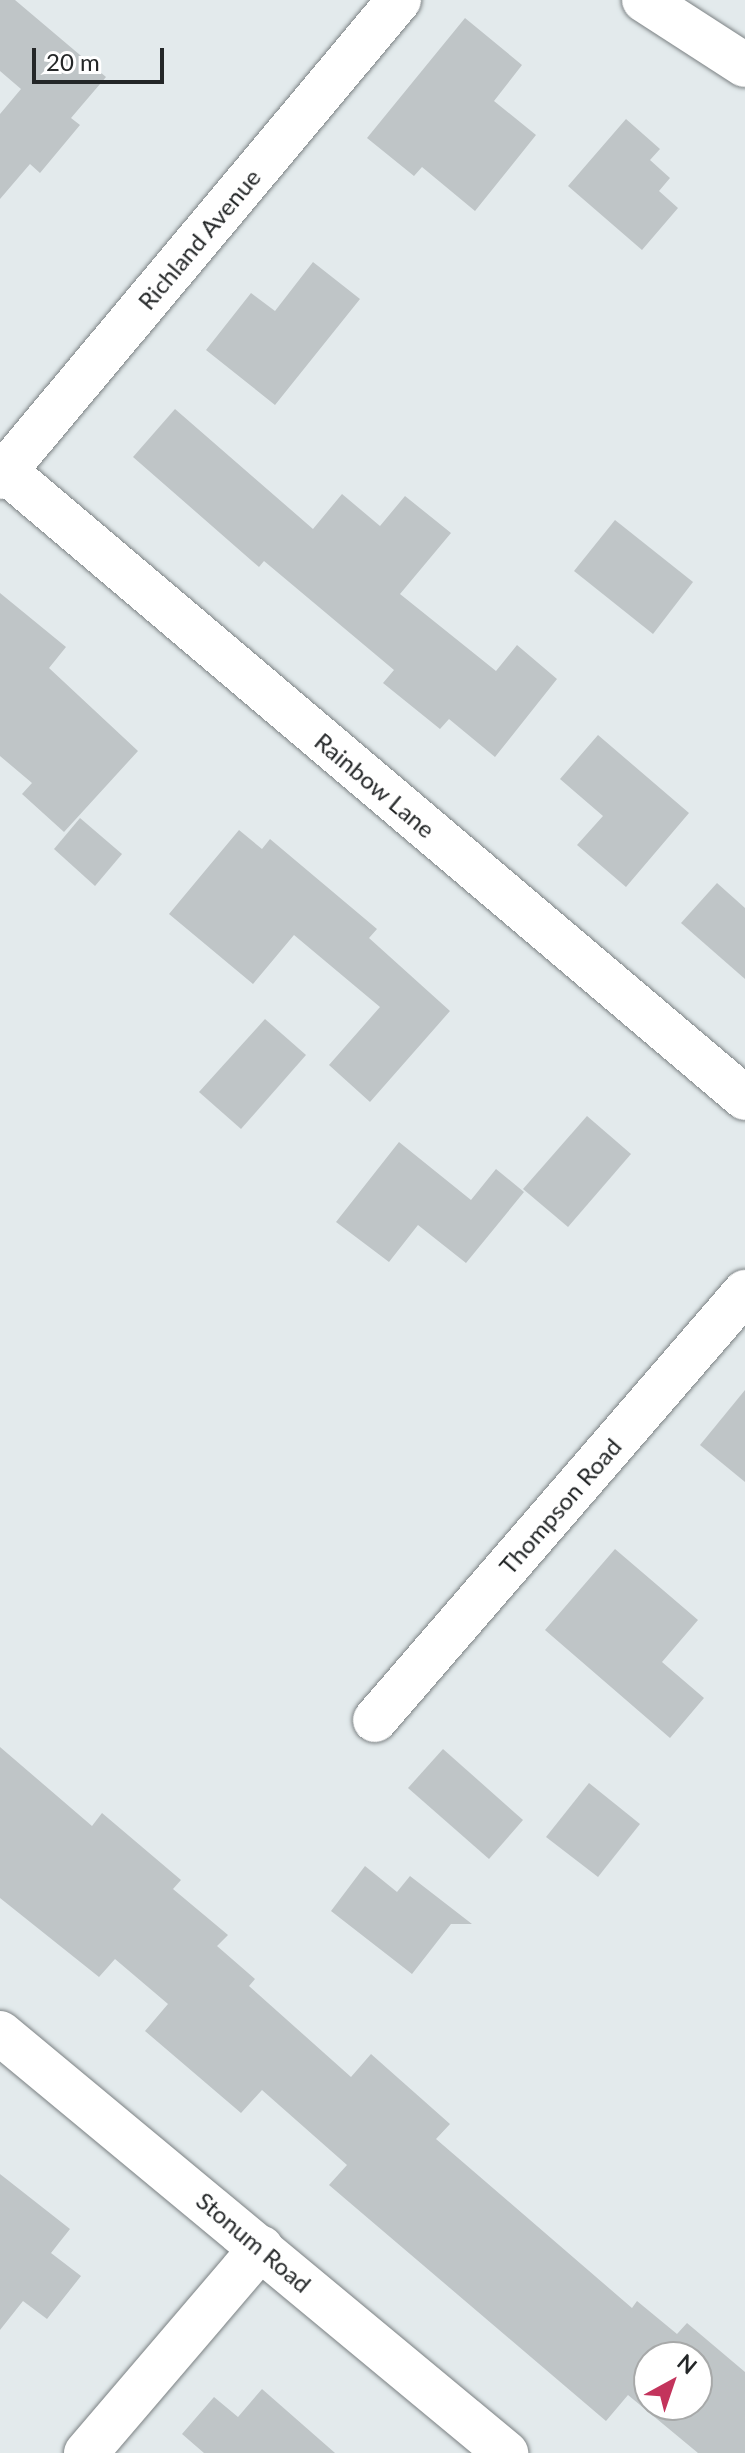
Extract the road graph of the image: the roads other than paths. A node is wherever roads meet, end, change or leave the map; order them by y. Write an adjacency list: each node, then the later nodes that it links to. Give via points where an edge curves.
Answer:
1 (399, 0): 4 (street, Richland Avenue)
2 (644, 0): 3 (street)
3 (745, 65)
4 (2, 474): 5 (street, Rainbow Lane)
5 (745, 1098)
6 (745, 1292): 7 (street, Thompson Road)
7 (375, 1720)
8 (0, 2033): 9 (street, Stonum Road)
9 (261, 2248): 10 (street); 11 (street, Stonum Road)
10 (86, 2453)
11 (506, 2453)

